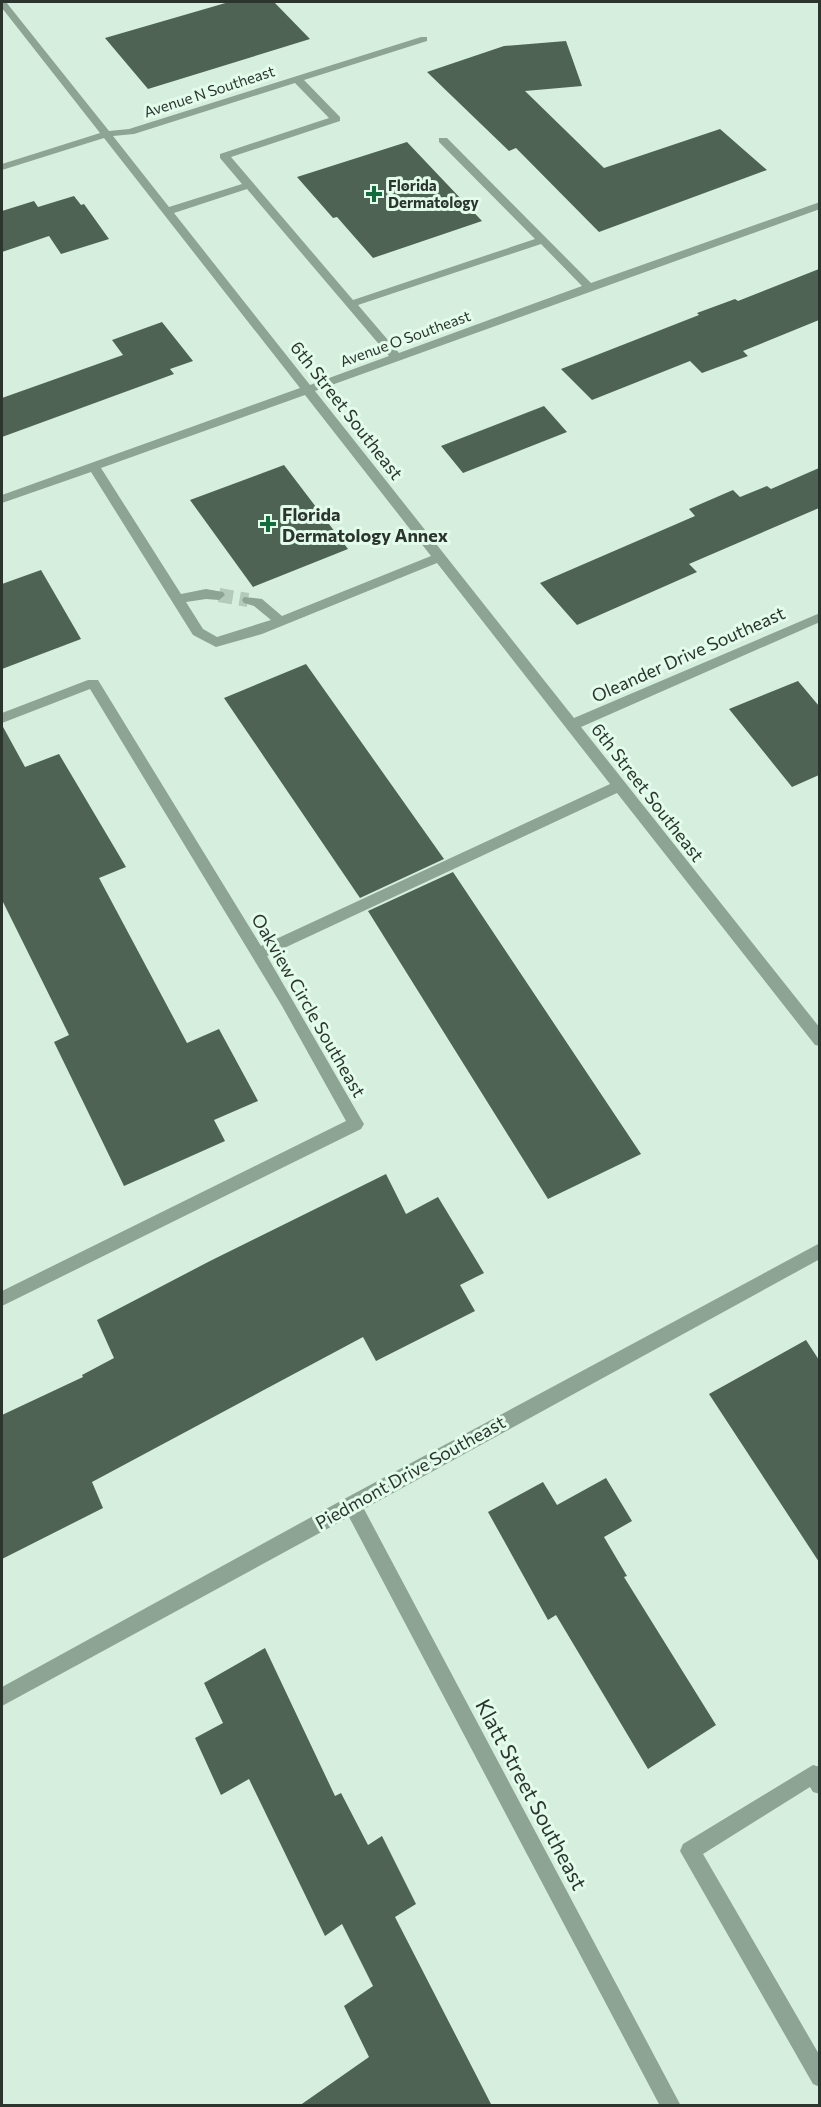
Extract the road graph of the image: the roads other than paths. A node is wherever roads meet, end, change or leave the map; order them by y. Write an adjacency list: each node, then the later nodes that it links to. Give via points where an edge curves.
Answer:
1 (2, 2): 4 (street, 6th Street Southeast)
2 (424, 39): 3 (street, Avenue N Southeast)
3 (297, 79): 4 (street, Avenue N Southeast, via 130,132); 7 (street, via 336,120 224,156)
4 (107, 134): 6 (street, Avenue N Southeast); 9 (street, 6th Street Southeast)
5 (442, 140): 10 (street)
6 (2, 166)
7 (249, 185): 9 (street); 12 (street)
8 (819, 205): 11 (street, Avenue O Southeast)
9 (168, 211): 14 (street, 6th Street Southeast)
10 (543, 240): 11 (street); 12 (street)
11 (589, 287): 13 (street, Avenue O Southeast)
12 (351, 304): 13 (street)
13 (396, 357): 14 (street, Avenue O Southeast)
14 (309, 391): 15 (street, Avenue O Southeast); 17 (street, 6th Street Southeast)
15 (94, 467): 16 (street, Avenue O Southeast); 19 (street)
16 (2, 499)
17 (440, 557): 22 (street); 24 (street, 6th Street Southeast)
18 (219, 595): 19 (street)
19 (178, 599): 22 (street, via 198,632 216,642)
20 (248, 600): 22 (street, via 258,602)
21 (819, 617): 24 (street, Oleander Drive Southeast)
22 (280, 621)
23 (2, 718): 26 (street, Oakview Circle Southeast, via 93,683)
24 (572, 725): 25 (street, 6th Street Southeast)
25 (621, 785): 26 (street); 27 (street, 6th Street Southeast)
26 (258, 954): 29 (street, Oakview Circle Southeast, via 356,1124)
27 (819, 1040)
28 (819, 1250): 30 (street, Piedmont Drive Southeast)
29 (2, 1299)
30 (352, 1504): 31 (street, Piedmont Drive Southeast); 34 (street, Klatt Street Southeast)
31 (2, 1697)
32 (819, 1785): 33 (street, via 813,1774 690,1851)
33 (819, 2077)
34 (671, 2106)

